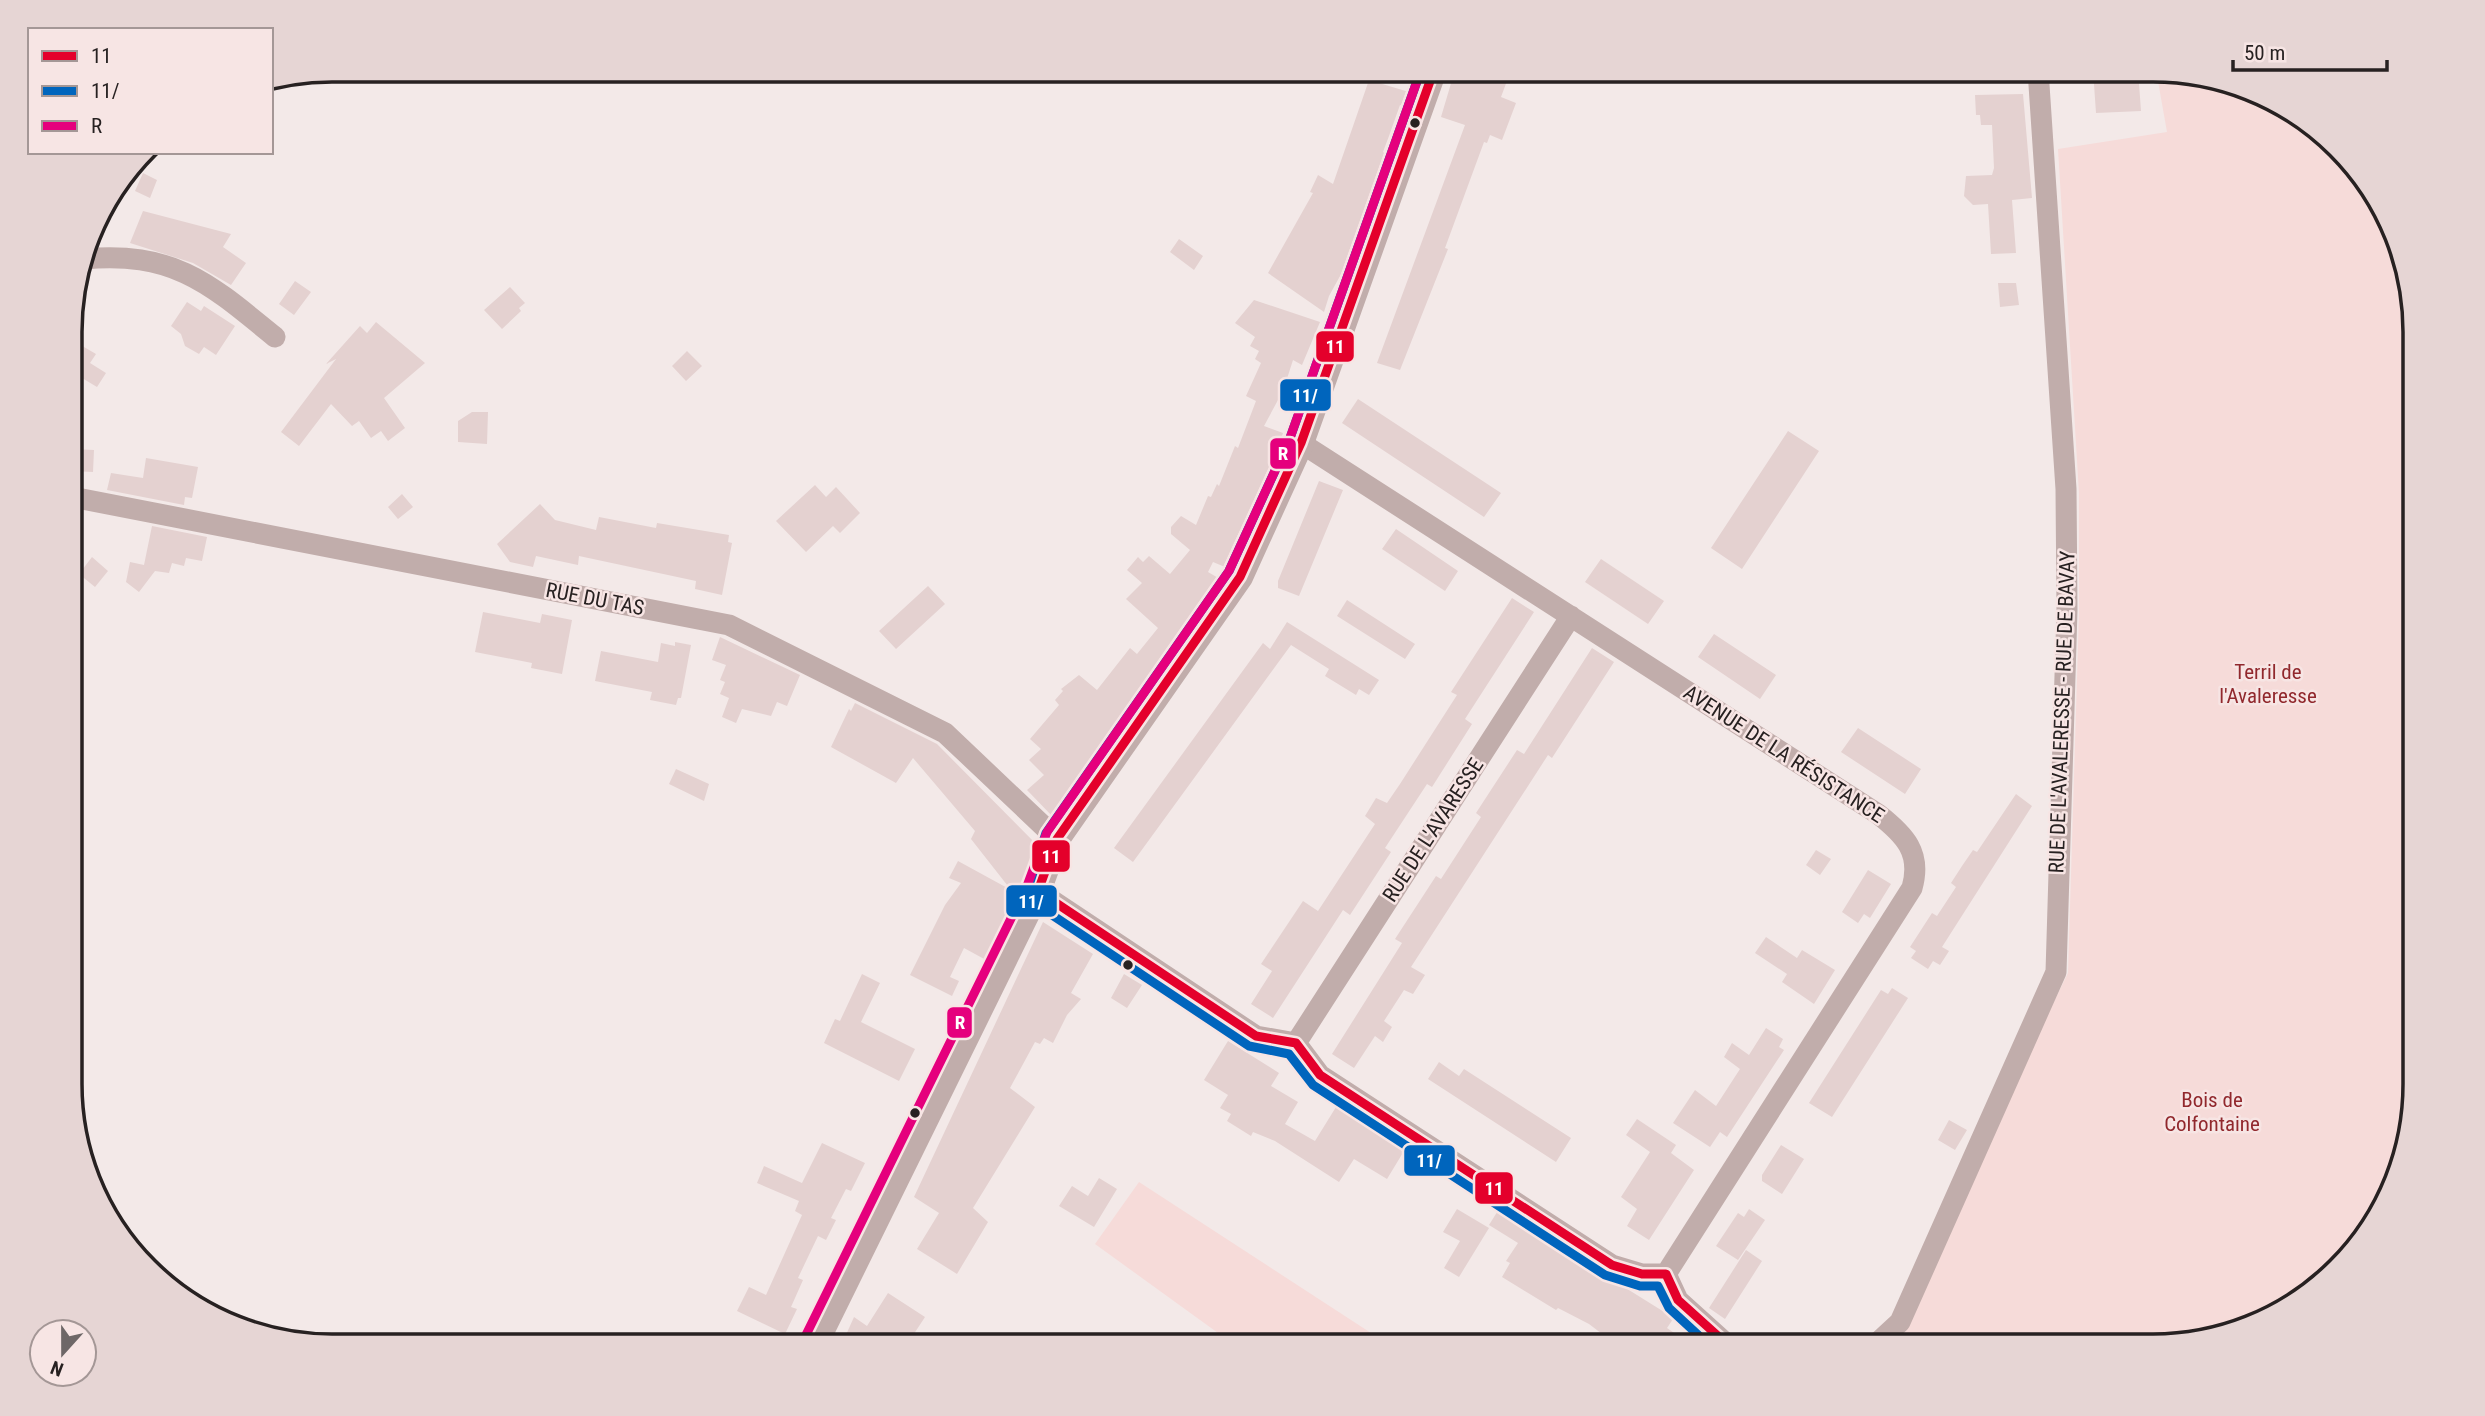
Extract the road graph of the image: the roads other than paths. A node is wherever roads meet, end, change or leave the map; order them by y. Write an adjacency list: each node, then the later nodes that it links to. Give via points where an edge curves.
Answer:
1 (1430, 82): 5 (street)
2 (2039, 82): 14 (street, RUE DE L'AVALERESSE - RUE DE BAVAY, via 2066,489 2067,610 2056,972 1900,1322)
3 (94, 258): 4 (street, via 121,256 186,273 220,292)
4 (275, 337)
5 (1301, 443): 7 (street, AVENUE DE LA RÉSISTANCE); 8 (street, via 1240,577)
6 (82, 499): 8 (street, RUE DU TAS, via 729,625 945,733)
7 (1571, 616): 10 (street, RUE DE L'AVARESSE); 11 (street, AVENUE DE LA RÉSISTANCE, via 1878,814 1900,831 1917,871 1912,888)
8 (1057, 839): 9 (street)
9 (1038, 891): 10 (street, via 1256,1035); 12 (street)
10 (1296, 1043): 11 (street, via 1320,1074 1612,1265 1642,1274)
11 (1666, 1274): 13 (street, via 1678,1300)
12 (820, 1334)
13 (1716, 1334)
14 (1887, 1334)

